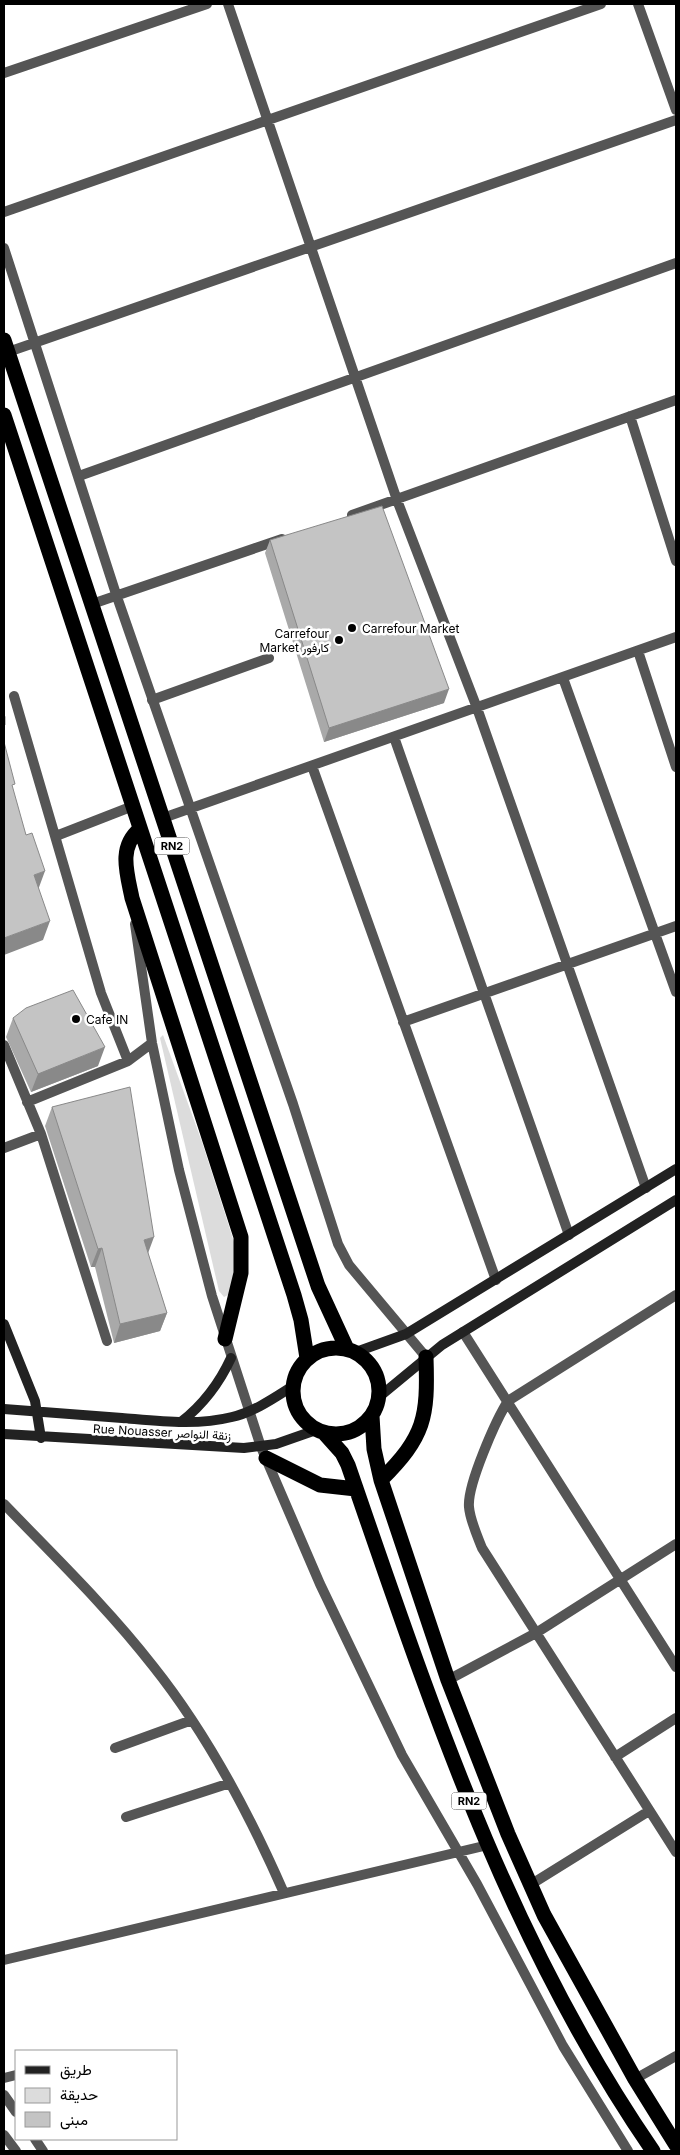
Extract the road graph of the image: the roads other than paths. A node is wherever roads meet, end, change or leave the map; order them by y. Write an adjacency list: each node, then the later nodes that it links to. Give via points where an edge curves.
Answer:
1 (207, 4): 5 (street)
2 (228, 4): 7 (street)
3 (601, 4): 7 (street)
4 (638, 4): 6 (street)
5 (4, 73)
6 (676, 110)
7 (268, 120): 9 (street); 10 (street)
8 (676, 120): 10 (street)
9 (4, 212)
10 (312, 246): 13 (street); 15 (street)
11 (4, 248): 13 (street)
12 (676, 263): 15 (street)
13 (35, 343): 14 (street); 19 (street)
14 (6, 346): 25 (highway, RN2)
15 (356, 377): 19 (street); 20 (street)
16 (676, 400): 18 (street)
17 (4, 415): 36 (highway, RN2)
18 (630, 416): 20 (street); 23 (street)
19 (79, 476): 24 (street)
20 (398, 500): 21 (street); 32 (street)
21 (341, 519)
22 (294, 534): 24 (street)
23 (676, 561)
24 (116, 594): 25 (street); 31 (street)
25 (92, 604): 38 (highway, RN2)
26 (676, 638): 27 (street)
27 (638, 651): 29 (street); 35 (street)
28 (268, 658): 31 (street)
29 (563, 678): 32 (street); 43 (street)
30 (14, 696): 40 (street)
31 (152, 700): 37 (street)
32 (477, 708): 33 (street); 44 (street)
33 (394, 737): 34 (street); 46 (street)
34 (312, 766): 37 (street); 47 (street)
35 (676, 767)
36 (133, 806): 39 (highway, RN2); 40 (street)
37 (189, 809): 38 (street); 63 (street, via 293,1104 338,1244 349,1264)
38 (163, 818): 66 (highway, RN2, via 318,1286)
39 (140, 828): 41 (highway, via 129,841 126,851); 69 (highway, RN2, via 294,1295)
40 (56, 836): 50 (street, via 101,993)
41 (132, 898): 48 (street); 64 (highway, via 241,1237 239,1282)
42 (676, 926): 43 (street)
43 (655, 934): 44 (street); 45 (street)
44 (567, 964): 46 (street); 56 (street)
45 (676, 992)
46 (484, 994): 47 (street); 58 (street)
47 (403, 1022): 59 (street)
48 (152, 1043): 50 (street); 64 (street, via 179,1170)
49 (4, 1045): 51 (street)
50 (128, 1061): 52 (street)
51 (8, 1069): 52 (street)
52 (27, 1102): 53 (street)
53 (41, 1134): 54 (street); 65 (street)
54 (4, 1148)
55 (676, 1169): 56 (main road)
56 (646, 1188): 58 (main road)
57 (676, 1200): 62 (main road)
58 (569, 1235): 59 (main road)
59 (496, 1280): 63 (main road)
60 (676, 1295): 72 (street)
61 (4, 1324): 75 (main road)
62 (463, 1332): 67 (main road); 72 (street)
63 (406, 1334): 66 (main road); 67 (street)
64 (225, 1339): 68 (street)
65 (107, 1341)
66 (351, 1351): 69 (highway, via 326,1349); 71 (highway, RN2, via 365,1358 377,1376)
67 (426, 1357): 71 (main road); 82 (highway, via 427,1405 420,1430 408,1452)
68 (231, 1358): 74 (street); 77 (main road, via 211,1394)
69 (307, 1358): 70 (highway, via 295,1376)
70 (293, 1386): 74 (main road); 78 (highway, RN2, via 295,1407 307,1424)
71 (379, 1397): 76 (highway, RN2)
72 (508, 1401): 86 (street); 87 (street, via 472,1485 468,1506 482,1548)
73 (4, 1410): 75 (main road)
74 (249, 1411): 77 (main road, via 233,1417); 81 (street)
75 (38, 1412): 77 (main road); 80 (main road)
76 (372, 1416): 78 (highway, via 351,1432 336,1435); 82 (highway, RN2)
77 (181, 1422)
78 (321, 1432): 81 (main road, Rue Nouasser زنقة النواصر); 83 (highway, RN2, via 342,1453)
79 (4, 1434): 80 (main road, Rue Nouasser زنقة النواصر)
80 (41, 1438): 81 (main road, Rue Nouasser زنقة النواصر)
81 (263, 1452): 83 (highway, via 314,1483); 98 (street, via 384,1720 418,1787)
82 (381, 1480): 89 (highway, RN2)
83 (356, 1489): 97 (highway, RN2, via 426,1691)
84 (4, 1504): 91 (street, via 120,1626)
85 (676, 1544): 86 (street)
86 (621, 1579): 87 (street); 88 (street)
87 (536, 1634): 89 (street); 93 (street)
88 (676, 1667)
89 (448, 1680): 100 (highway, RN2)
90 (676, 1718): 93 (street)
91 (192, 1720): 92 (street); 94 (street)
92 (115, 1748)
93 (615, 1756): 95 (street)
94 (230, 1783): 96 (street); 101 (street)
95 (649, 1811): 99 (street); 100 (street)
96 (126, 1817)
97 (488, 1846): 98 (street); 113 (highway, RN2, via 556,1991)
98 (458, 1852): 101 (street); 112 (street, via 563,2046)
99 (676, 1852)
100 (530, 1885): 104 (highway, RN2)
101 (284, 1893): 102 (street)
102 (4, 1960)
103 (676, 2056): 104 (street)
104 (635, 2079): 109 (highway, RN2)
105 (4, 2095): 106 (street)
106 (15, 2111)
107 (4, 2135): 110 (street)
108 (36, 2140): 111 (street)
109 (676, 2145)
110 (16, 2151)
111 (44, 2151)
112 (628, 2151)
113 (653, 2151)

